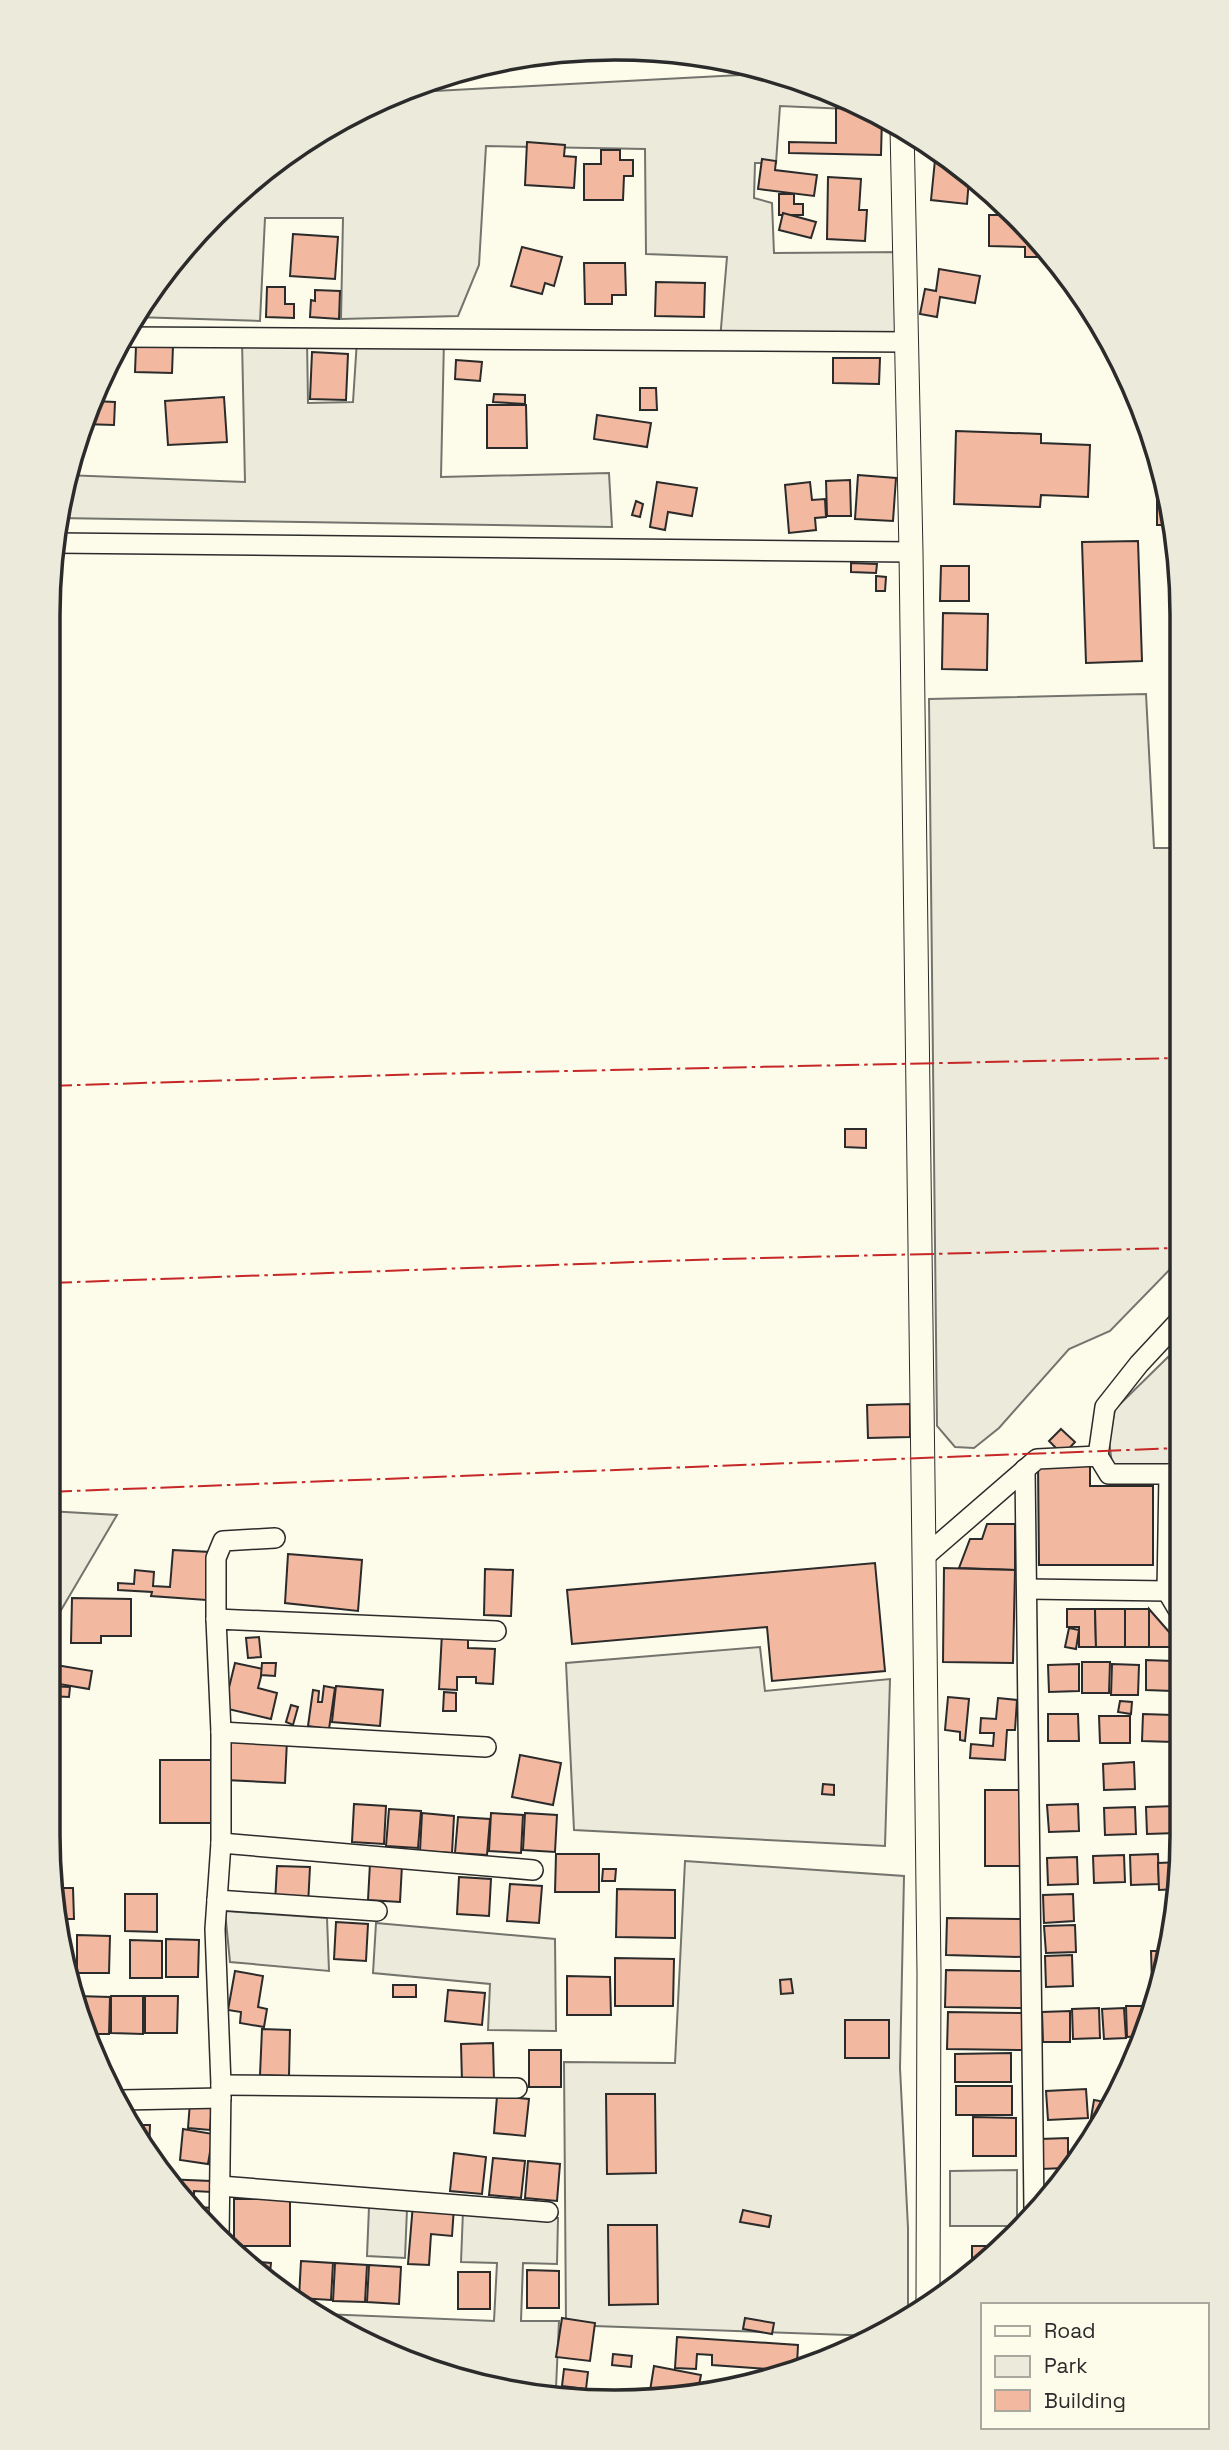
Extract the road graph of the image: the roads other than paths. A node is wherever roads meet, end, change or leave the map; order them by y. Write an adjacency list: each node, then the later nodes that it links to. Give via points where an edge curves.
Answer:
1 (902, 140): 3 (street)
2 (134, 337): 3 (street)
3 (907, 342): 5 (street)
4 (64, 543): 5 (street)
5 (911, 552): 12 (street)
6 (1170, 1331): 7 (street, via 1105,1407)
7 (1098, 1457): 8 (street, via 1037,1459); 9 (street, via 1109,1474)
8 (1025, 1469): 12 (street); 13 (street)
9 (1170, 1474)
10 (275, 1538): 16 (street, via 223,1541 216,1558)
11 (1170, 1541): 14 (street)
12 (924, 1557): 31 (street)
13 (1027, 1589): 14 (street); 28 (street)
14 (1167, 1591): 15 (street)
15 (1170, 1596)
16 (216, 1619): 17 (street); 18 (street)
17 (496, 1631)
18 (221, 1732): 19 (street); 20 (street)
19 (486, 1747)
20 (221, 1843): 21 (street); 22 (street)
21 (533, 1870)
22 (217, 1900): 23 (street); 25 (street)
23 (377, 1911)
24 (517, 2088): 25 (street)
25 (221, 2092): 26 (street); 27 (street)
26 (127, 2100)
27 (220, 2186): 29 (street); 30 (street)
28 (1034, 2199)
29 (548, 2213)
30 (219, 2225)
31 (928, 2293)

